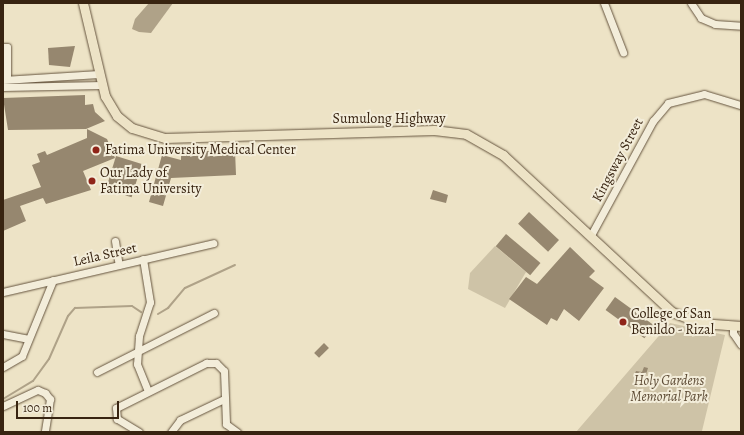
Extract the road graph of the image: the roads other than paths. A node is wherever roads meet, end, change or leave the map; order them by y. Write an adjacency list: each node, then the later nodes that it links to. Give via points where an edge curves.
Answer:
1 (83, 3): 7 (main road, Sumulong Highway)
2 (604, 3): 6 (street)
3 (691, 3): 4 (street, via 701,18 715,24)
4 (741, 26)
5 (3, 47): 8 (street, via 7,47)
6 (623, 52)
7 (99, 74): 9 (street); 10 (main road, Sumulong Highway)
8 (5, 80): 9 (street)
9 (40, 81): 10 (street); 11 (street)
10 (102, 86): 13 (main road, Sumulong Highway, via 111,108 123,123 165,138 434,130 466,134 503,154)
11 (3, 87)
12 (741, 104): 13 (street, Kingsway Street, via 704,94 668,103 653,120)
13 (591, 235): 21 (main road, Sumulong Highway, via 672,312 690,320)
14 (115, 241): 17 (street)
15 (213, 243): 16 (street, Leila Street)
16 (143, 259): 17 (street, Leila Street); 25 (street, via 150,302)
17 (119, 265): 18 (street, Leila Street)
18 (53, 280): 19 (street, Leila Street); 23 (street)
19 (3, 292)
20 (214, 313): 25 (street)
21 (737, 326): 24 (street, via 733,333)
22 (3, 334): 23 (street)
23 (28, 338): 26 (street, via 22,356)
24 (741, 345)
25 (137, 352): 27 (street); 28 (street, via 137,364)
26 (3, 367)
27 (97, 372)
28 (148, 390): 29 (street, via 206,362 216,363 224,371); 32 (street, via 121,403 114,413 123,426)
29 (224, 399): 33 (street, via 180,420); 34 (street, via 226,424)
30 (3, 406): 31 (street, via 38,390 46,393 50,399)
31 (45, 432)
32 (139, 432)
33 (171, 432)
34 (237, 432)

